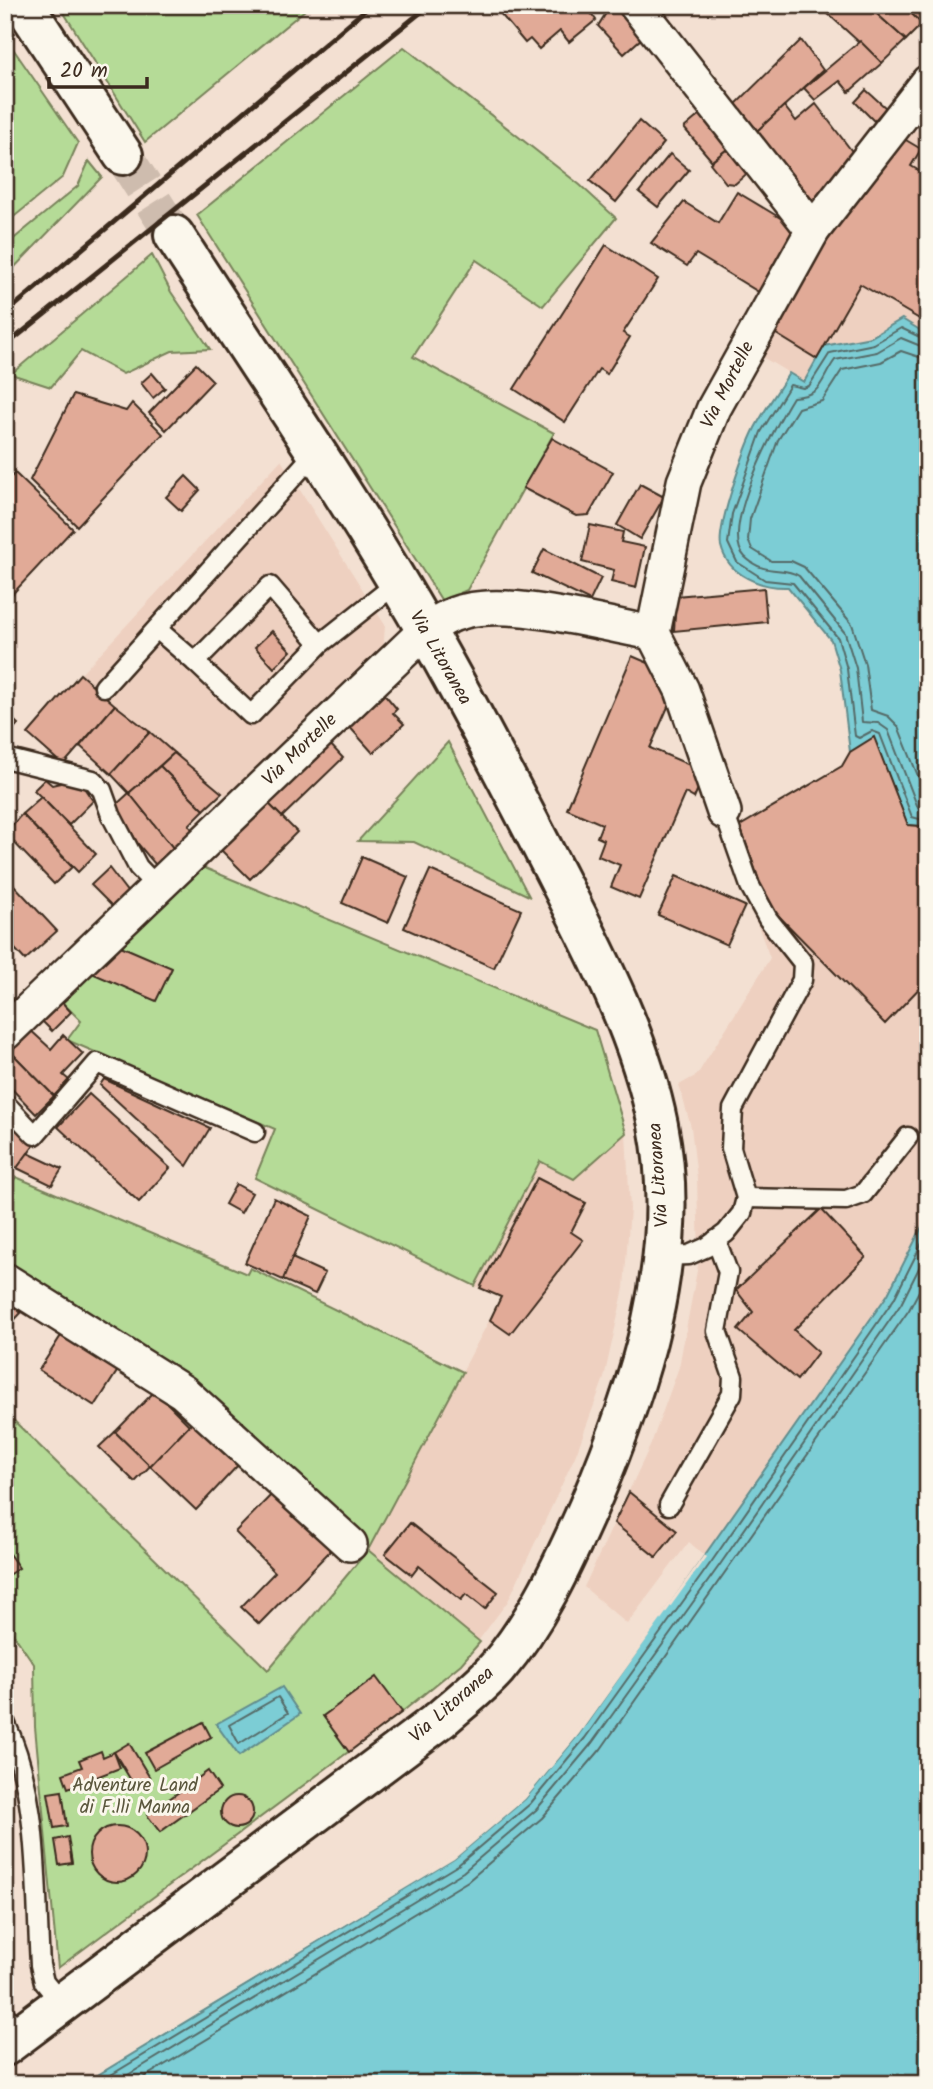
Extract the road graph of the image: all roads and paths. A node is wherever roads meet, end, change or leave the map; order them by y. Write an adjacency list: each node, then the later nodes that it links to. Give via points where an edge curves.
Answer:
1 (24, 5): 4 (street)
2 (636, 5): 5 (street)
3 (928, 82): 5 (street, Via Mortelle)
4 (123, 155)
5 (813, 230): 11 (street, Via Mortelle, via 714,408 684,482)
6 (174, 235): 7 (street, Via Litoranea)
7 (314, 454): 8 (street, Via Litoranea); 9 (lane)
8 (397, 583): 10 (street, Via Litoranea); 12 (lane)
9 (157, 629): 13 (lane); 14 (lane)
10 (426, 630): 11 (street, Via Mortelle, via 467,610 510,608); 17 (street, Via Mortelle); 24 (street, Via Litoranea, via 606,973 635,1044 659,1127 666,1215)
11 (653, 633): 16 (street, via 682,690)
12 (320, 644): 13 (lane, via 251,715); 13 (lane, via 270,586)
13 (195, 662)
14 (104, 687)
15 (13, 760): 17 (lane, via 93,780 138,867)
16 (724, 812): 22 (lane, via 750,886 768,919 803,963 802,980 733,1109 731,1148)
17 (157, 887): 18 (street, Via Mortelle)
18 (5, 1033)
19 (5, 1103): 20 (lane, via 35,1135 97,1063)
20 (255, 1132)
21 (908, 1137): 22 (lane, via 863,1194 846,1200)
22 (746, 1198): 23 (lane, via 741,1213)
23 (716, 1240): 24 (lane, via 689,1255); 26 (lane, via 728,1272 717,1331 733,1377 732,1394)
24 (662, 1256): 29 (street, Via Litoranea, via 637,1380 617,1439 569,1552 530,1623 495,1670 441,1719)
25 (5, 1280): 27 (street, via 183,1392)
26 (670, 1505)
27 (350, 1544)
28 (5, 1722): 29 (lane, via 16,1745 31,1807 40,1965 44,1982)
29 (62, 2004): 30 (street, Via Litoranea)
30 (10, 2032)

